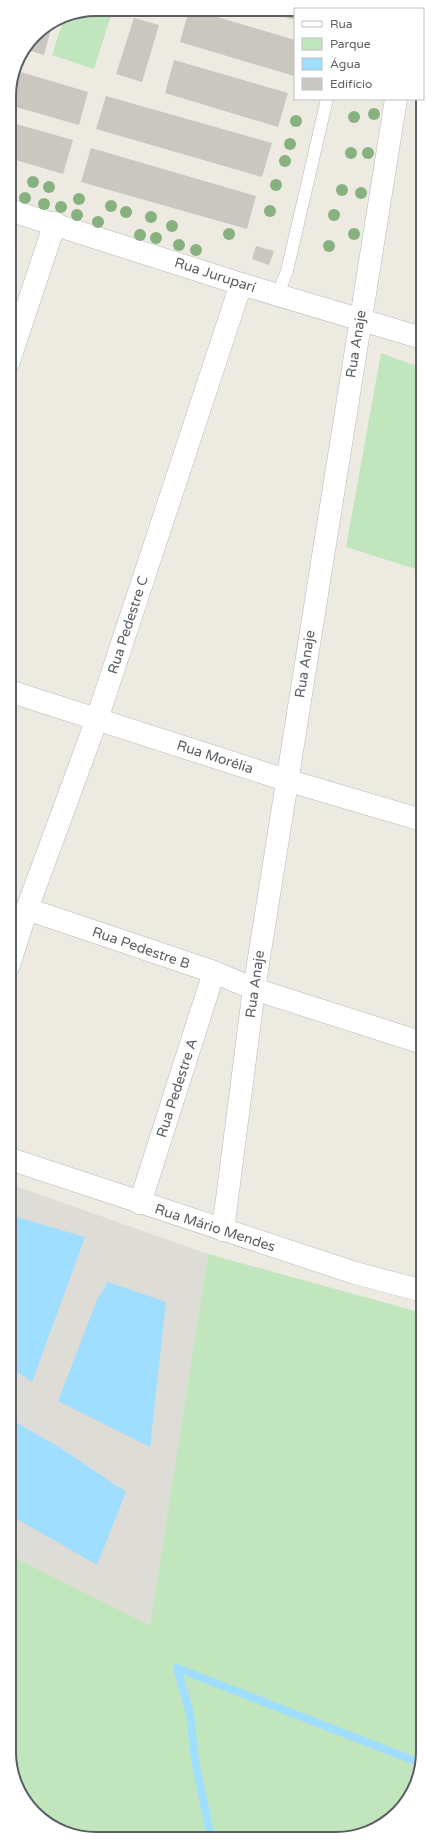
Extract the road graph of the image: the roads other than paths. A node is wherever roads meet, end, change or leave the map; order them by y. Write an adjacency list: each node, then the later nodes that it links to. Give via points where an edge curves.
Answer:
1 (327, 100): 6 (lane, via 287,271)
2 (396, 100): 7 (street, Rua Anaje)
3 (16, 212): 4 (street, Rua Juruparí)
4 (55, 223): 5 (street, Rua Juruparí); 9 (street)
5 (241, 284): 6 (street, Rua Juruparí); 11 (street, Rua Pedestre C)
6 (278, 294): 7 (street, Rua Juruparí)
7 (361, 318): 8 (street, Rua Juruparí); 12 (street, Rua Anaje)
8 (416, 336)
9 (16, 341)
10 (16, 693): 11 (street, Rua Morélia)
11 (97, 719): 12 (street, Rua Morélia); 14 (street, Rua Pedestre C)
12 (286, 780): 13 (street, Rua Morélia); 17 (street, Rua Anaje)
13 (416, 818)
14 (27, 909): 15 (street, Rua Pedestre C); 16 (street, Rua Pedestre B)
15 (16, 945)
16 (214, 972): 17 (street, Rua Pedestre B); 20 (street, Rua Pedestre A)
17 (254, 989): 18 (street, Rua Pedestre B); 21 (street, Rua Anaje)
18 (416, 1041)
19 (16, 1161): 20 (street, Rua Mário Mendes)
20 (140, 1204): 21 (street, Rua Mário Mendes)
21 (223, 1230): 22 (street, Rua Mário Mendes, via 355,1273)
22 (416, 1289)

